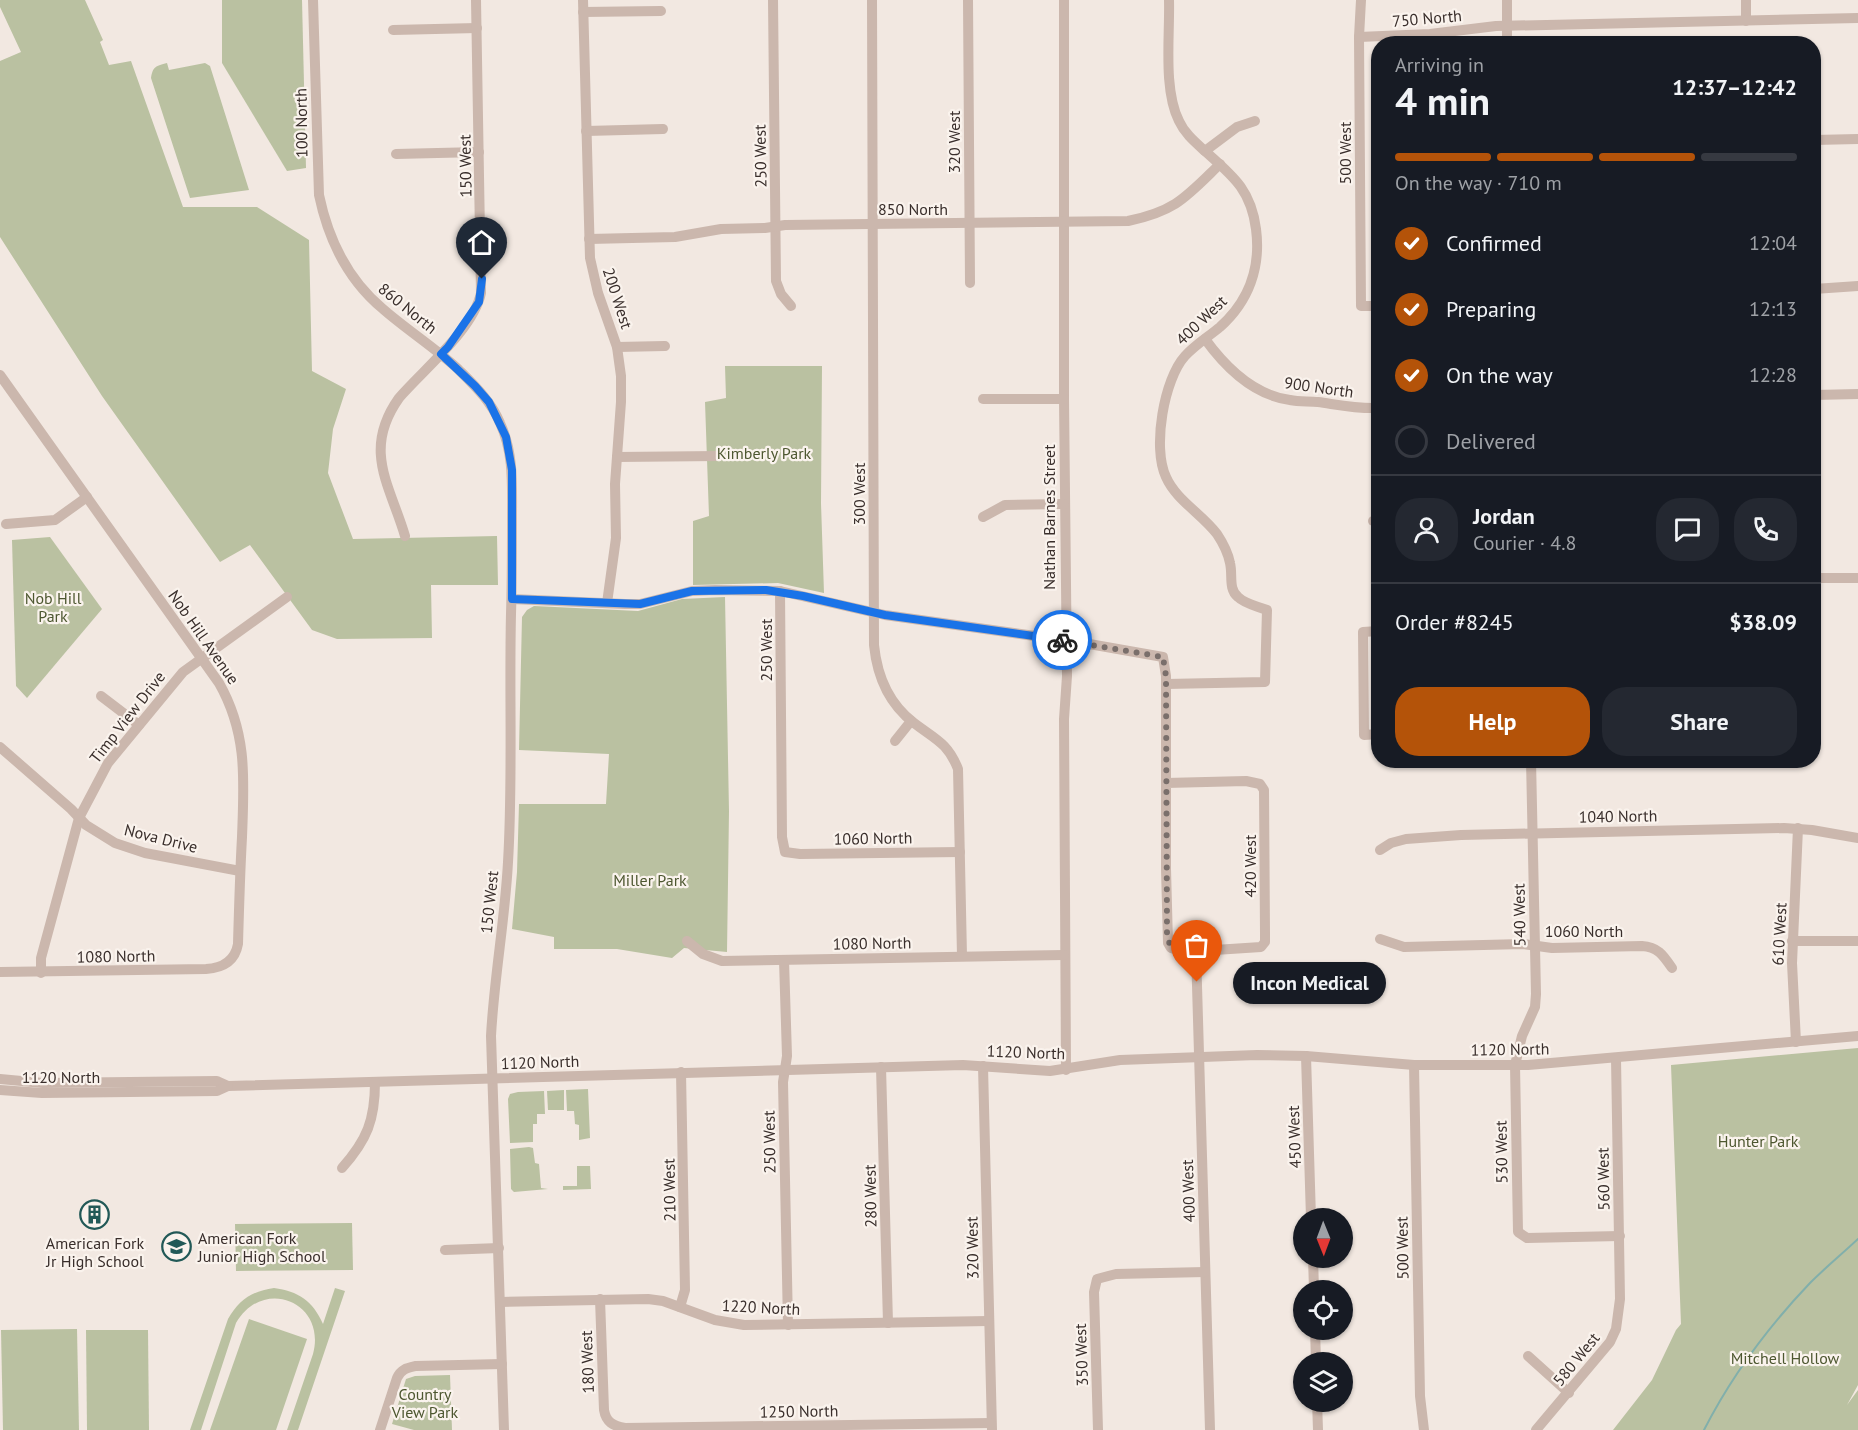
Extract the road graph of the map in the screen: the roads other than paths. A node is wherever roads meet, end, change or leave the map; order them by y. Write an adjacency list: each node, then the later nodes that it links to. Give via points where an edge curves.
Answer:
1 (313, 0): 37 (street, 100 North, via 319,195)
2 (476, 0): 17 (street, 150 West)
3 (583, 0): 13 (street, 200 West)
4 (773, 0): 35 (street, 250 West)
5 (873, 0): 33 (street, 300 West)
6 (968, 0): 34 (street, 320 West)
7 (1064, 0): 32 (street, Nathan Barnes Street)
8 (1169, 0): 28 (street, 400 West, via 1173,106 1180,124)
9 (1361, 0): 22 (street, 500 West)
10 (1507, 0): 16 (street)
11 (1746, 0): 15 (street)
12 (661, 11): 13 (street)
13 (583, 12): 25 (street, 200 West)
14 (1858, 18): 15 (street, 750 North)
15 (1746, 21): 16 (street, 750 North)
16 (1507, 26): 20 (street, 750 North); 21 (street)
17 (477, 28): 18 (street); 29 (street, 150 West)
18 (393, 30)
19 (1371, 36): 22 (street, 750 North)
20 (1383, 36)
21 (1507, 36)
22 (1359, 37): 42 (street, 500 West, via 1361,306)
23 (1255, 121): 28 (street, via 1237,127)
24 (663, 129): 25 (street)
25 (586, 131): 36 (street, 200 West)
26 (1858, 139): 27 (street)
27 (1821, 140)
28 (1205, 151): 31 (street, 400 West)
29 (479, 152): 30 (street); 46 (street, 150 West, via 481,293 475,310)
30 (396, 154)
31 (1220, 164): 32 (street, 850 North, via 1180,201 1157,214 1128,221); 43 (street, 400 West, via 1236,180 1248,202 1256,229 1257,259 1241,303)
32 (1065, 223): 34 (street, 850 North); 52 (street, Nathan Barnes Street)
33 (874, 224): 34 (street, 850 North); 35 (street, 850 North); 67 (street, 300 West)
34 (969, 224): 38 (street, 320 West)
35 (775, 226): 36 (street, 850 North, via 675,237); 41 (street, 250 West, via 776,281)
36 (589, 239): 45 (street, 200 West, via 594,279)
37 (334, 244): 46 (street, 860 North, via 363,290)
38 (970, 283)
39 (1858, 286): 40 (street)
40 (1821, 289)
41 (791, 306)
42 (1371, 306)
43 (1205, 339): 53 (street, 900 North, via 1238,376 1270,394 1291,400); 71 (street, 400 West, via 1181,362 1172,381 1160,430 1161,463 1173,489 1223,544 1235,595 1267,610 1265,682)
44 (665, 346): 45 (street)
45 (617, 347): 55 (street, 200 West, via 621,386)
46 (441, 354): 48 (street, 860 North); 60 (street, 150 West, via 393,407 382,436 381,468)
47 (2, 381): 56 (street, Nob Hill Avenue)
48 (475, 386): 65 (street, 150 West, via 495,411 510,453)
49 (1821, 394): 50 (street)
50 (1858, 394)
51 (983, 399): 52 (street)
52 (1064, 399): 57 (street, Nathan Barnes Street)
53 (1371, 408)
54 (719, 456): 55 (street)
55 (617, 457): 66 (street, 200 West, via 616,537)
56 (87, 497): 59 (street, via 55,520); 70 (street, Nob Hill Avenue)
57 (1064, 504): 58 (street, via 1005,505); 69 (street, Nathan Barnes Street)
58 (983, 517)
59 (6, 524)
60 (405, 536)
61 (1858, 578): 62 (street)
62 (1821, 579)
63 (780, 591): 66 (street, via 692,591 640,604); 67 (street); 85 (street, 250 West)
64 (287, 597): 70 (street, Timp View Drive)
65 (512, 599): 66 (street); 114 (street, 150 West, via 509,854 492,1017)
66 (607, 603)
67 (874, 613): 69 (street); 73 (street, 300 West, via 878,671 893,701)
68 (1371, 632): 75 (street, via 1364,632 1364,735)
69 (1066, 640): 71 (street, via 1163,657); 94 (street, Nathan Barnes Street)
70 (203, 657): 74 (street, Timp View Drive, via 177,677); 87 (street, Nob Hill Avenue, via 229,701 240,734 244,767)
71 (1166, 684): 79 (street)
72 (101, 696): 74 (street)
73 (911, 721): 76 (street); 86 (street, 300 West, via 947,747 958,769)
74 (139, 725): 80 (street, Timp View Drive, via 101,773)
75 (1371, 734)
76 (895, 741)
77 (0, 747): 80 (street, Nova Drive)
78 (1531, 768): 82 (street, 540 West)
79 (1166, 783): 93 (street, via 1167,936 1171,948); 93 (street, 420 West, via 1246,781 1260,784 1265,796 1265,942 1261,947)
80 (79, 818): 87 (street, Nova Drive, via 127,849); 100 (street, Timp View Drive, via 41,958)
81 (1798, 828): 82 (street, 1040 North); 83 (street, 1040 North); 90 (street, 610 West)
82 (1532, 833): 84 (street, 1040 North, via 1406,839); 92 (street, 540 West)
83 (1858, 838)
84 (1380, 850)
85 (785, 852): 86 (street, 1060 North)
86 (960, 852): 95 (street, 300 West)
87 (240, 871): 97 (street, Nob Hill Avenue, via 238,944)
88 (1380, 939): 92 (street, 1060 North, via 1404,947)
89 (687, 941): 96 (street, 1080 North, via 703,954 722,961)
90 (1792, 941): 91 (street); 102 (street, 610 West)
91 (1858, 941)
92 (1535, 946): 98 (street, 1060 North, via 1652,947 1661,952); 107 (street, 540 West, via 1535,1007)
93 (1196, 951): 104 (street, 400 West)
94 (1064, 955): 95 (street, 1080 North); 111 (street, Nathan Barnes Street)
95 (963, 956): 96 (street, 1080 North)
96 (784, 960): 110 (street, 250 West)
97 (230, 961): 100 (street, 1080 North, via 206,969)
98 (1672, 968)
99 (0, 972): 100 (street, 1080 North)
100 (41, 973)
101 (1858, 1036): 102 (street, 1120 North)
102 (1796, 1042): 105 (street, 1120 North)
103 (1306, 1056): 104 (street, 1120 North); 106 (street, 1120 North); 119 (street, 450 West)
104 (1199, 1057): 111 (street, 1120 North, via 1120,1060); 123 (street, 400 West)
105 (1616, 1058): 107 (street, 1120 North); 120 (street, 560 West)
106 (1414, 1065): 107 (street, 1120 North); 143 (street, 500 West, via 1420,1396)
107 (1515, 1065): 120 (street, 530 West, via 1518,1232 1539,1238)
108 (983, 1066): 109 (street, 1120 North); 111 (street, 1120 North); 128 (street, 320 West)
109 (881, 1067): 110 (street, 1120 North); 129 (street, 280 West)
110 (785, 1070): 112 (street, 1120 North); 130 (street, 250 West)
111 (1066, 1070)
112 (681, 1072): 114 (street, 1120 North); 127 (street, 210 West, via 685,1290)
113 (0, 1079): 116 (street, 1120 North, via 43,1083 217,1081)
114 (493, 1079): 115 (street, 1120 North); 121 (street, 150 West)
115 (375, 1082): 116 (street, 1120 North); 118 (street, via 369,1127 358,1151)
116 (228, 1086): 117 (street, 1120 North, via 217,1091)
117 (0, 1090)
118 (342, 1168)
119 (1311, 1208)
120 (1620, 1236): 125 (street, 560 West)
121 (498, 1248): 122 (street); 126 (street, 150 West)
122 (446, 1250)
123 (1205, 1272): 140 (street, 350 West, via 1116,1274 1097,1279 1094,1292); 141 (street, 400 West)
124 (600, 1299): 126 (street, 1220 North); 127 (street, 1220 North, via 648,1299); 135 (street, 180 West, via 604,1410)
125 (1620, 1299): 133 (street, 580 West, via 1610,1342)
126 (500, 1302): 132 (street, 150 West)
127 (680, 1307): 130 (street, 1220 North, via 728,1323)
128 (989, 1321): 129 (street, 1220 North); 136 (street, 320 West)
129 (888, 1323): 130 (street, 1220 North)
130 (788, 1325)
131 (1528, 1356): 133 (street)
132 (502, 1364): 138 (street, via 406,1368 394,1384); 139 (street, 150 West)
133 (1569, 1393): 144 (street, 580 West)
134 (1317, 1412): 142 (street)
135 (609, 1422): 137 (street, 1250 North, via 616,1427)
136 (992, 1426): 137 (street, 1250 North)
137 (641, 1429)
138 (380, 1430)
139 (504, 1430)
140 (1098, 1430)
141 (1210, 1430)
142 (1318, 1430)
143 (1424, 1430)
144 (1536, 1430)

